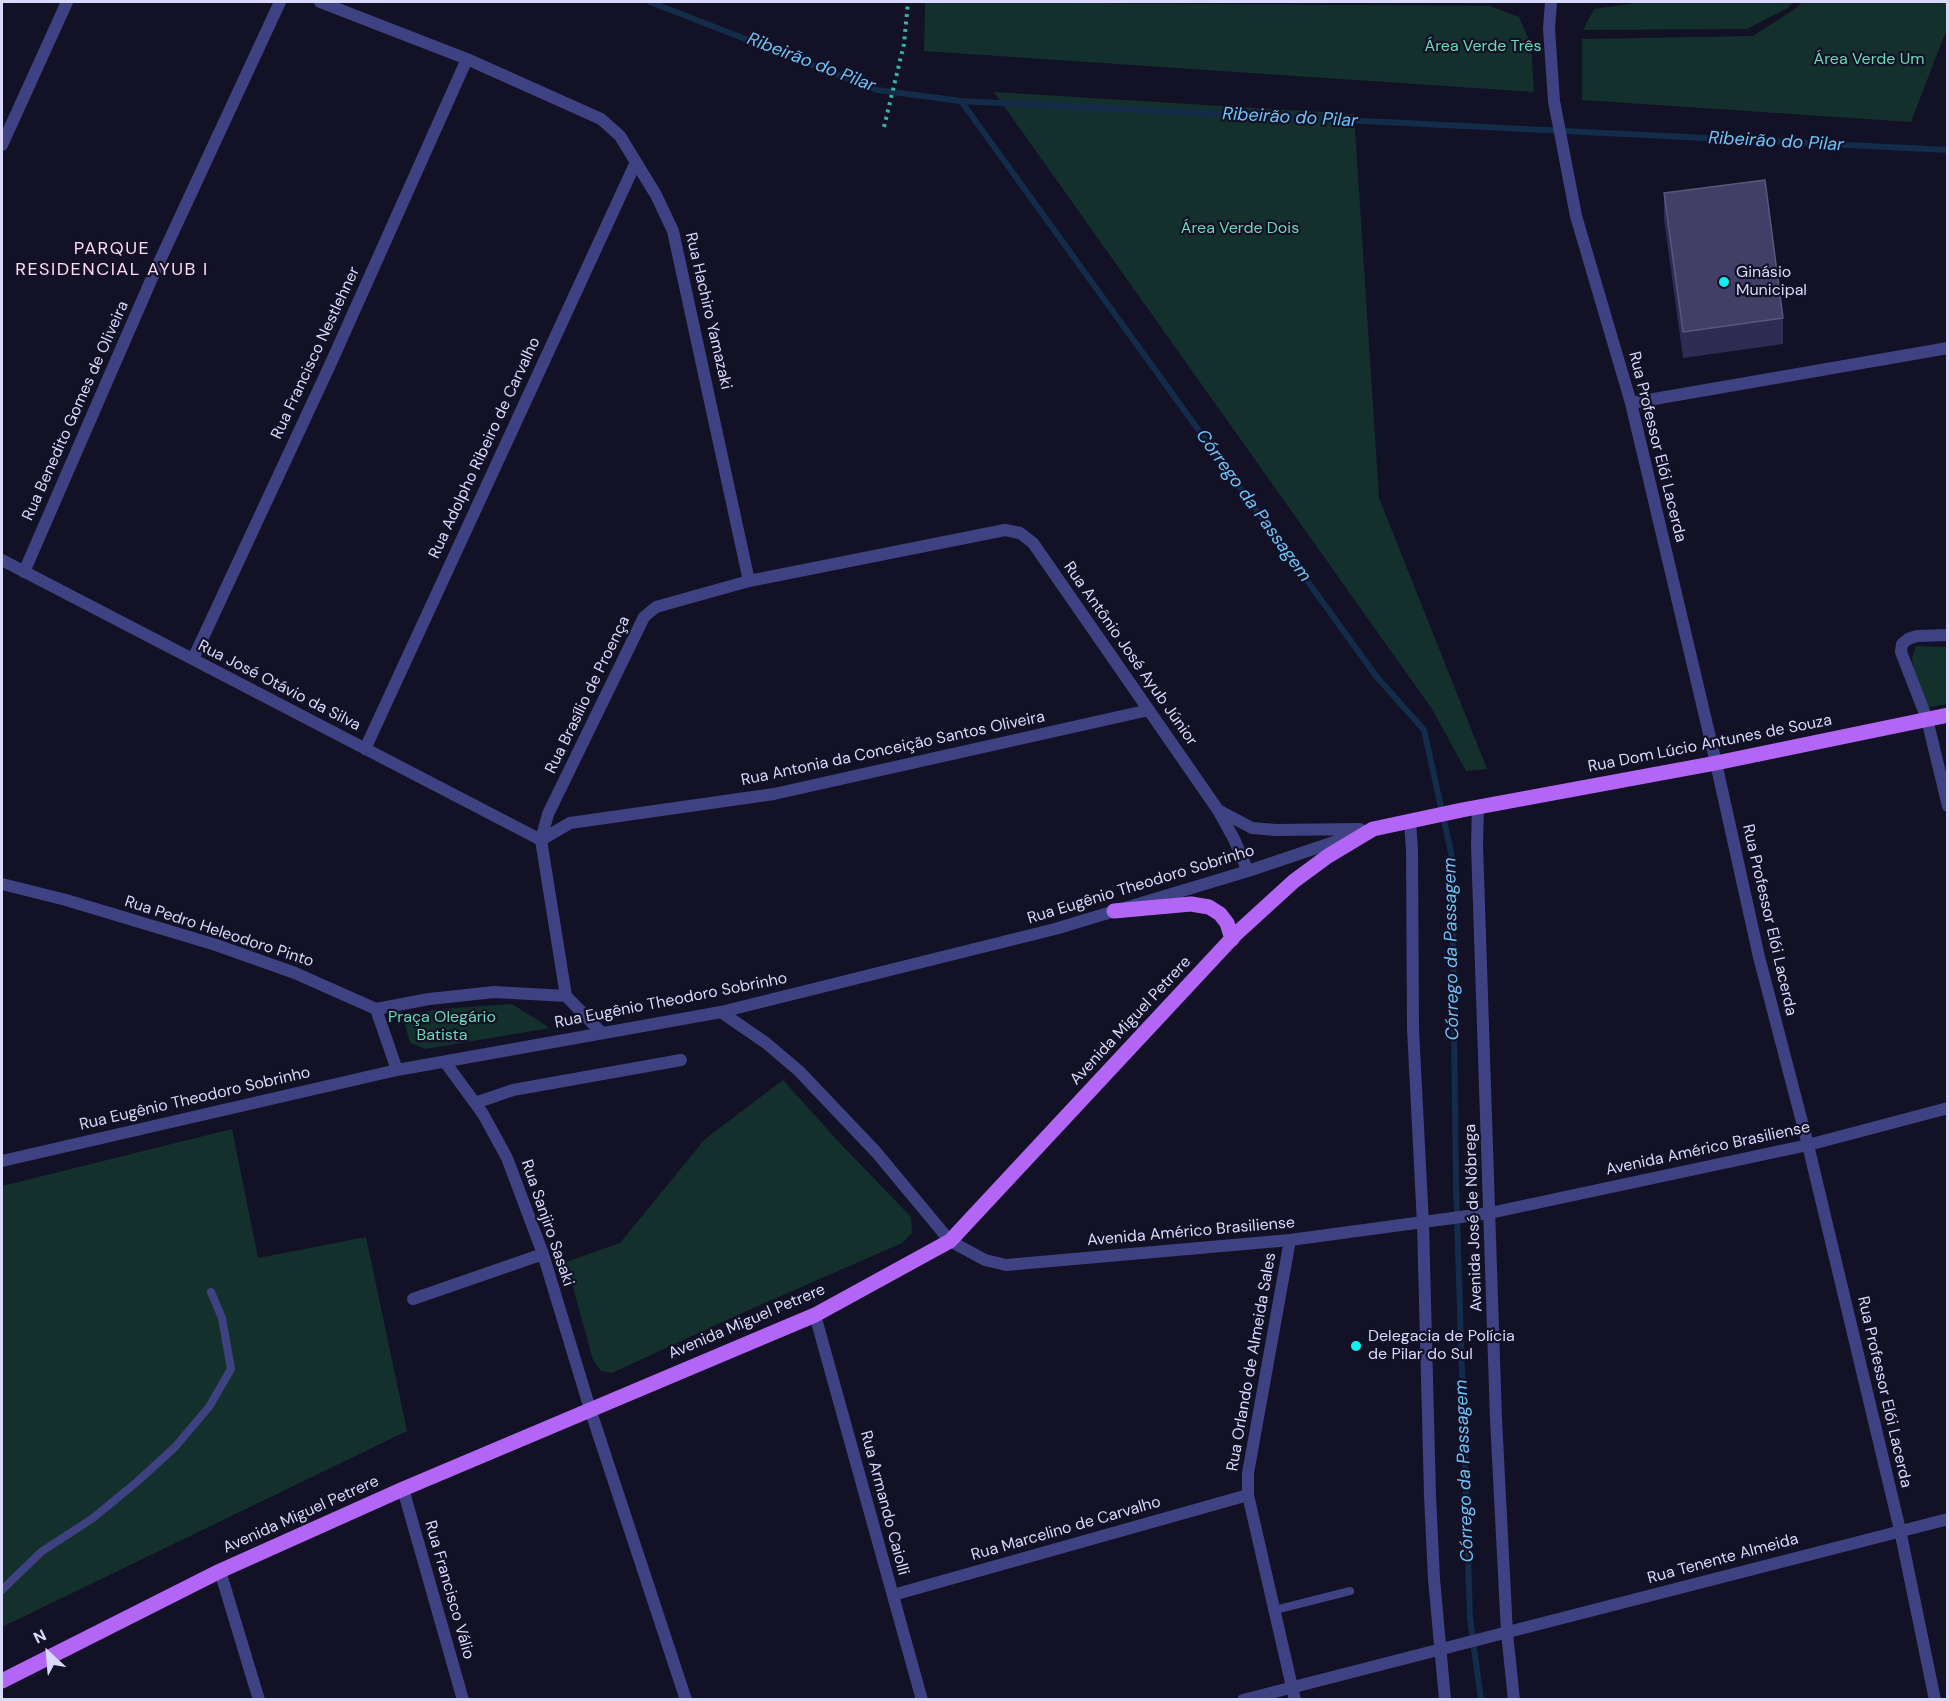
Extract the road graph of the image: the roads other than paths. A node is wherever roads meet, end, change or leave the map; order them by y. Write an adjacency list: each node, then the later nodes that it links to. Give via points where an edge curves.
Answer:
1 (67, 2): 6 (street)
2 (280, 2): 12 (street, Rua Benedito Gomes de Oliveira)
3 (320, 2): 5 (street, Rua Hachiro Yamazaki)
4 (1551, 2): 9 (street, Rua Professor Elói Lacerda, via 1554,101 1562,151 1576,216)
5 (467, 60): 7 (street, Rua Hachiro Yamazaki, via 601,118 620,136); 15 (street, Rua Francisco Nestlehner)
6 (2, 145)
7 (636, 162): 13 (street, Rua Hachiro Yamazaki, via 673,231); 19 (street, Rua Adolpho Ribeiro de Carvalho)
8 (1947, 348): 9 (street)
9 (1631, 403): 20 (street, Rua Professor Elói Lacerda)
10 (1005, 530): 13 (street, Rua Brasílio de Proença); 16 (street, Rua Antônio José Ayub Júnior, via 1020,533 1033,543)
11 (2, 560): 12 (street, Rua José Otávio da Silva)
12 (24, 572): 15 (street, Rua José Otávio da Silva)
13 (748, 581): 27 (street, Rua Brasílio de Proença, via 656,607 644,617 548,814)
14 (1947, 635): 18 (street, via 1917,636 1902,644 1901,652)
15 (193, 659): 19 (street, Rua José Otávio da Silva)
16 (1149, 710): 23 (street, Rua Antônio José Ayub Júnior); 27 (street, Rua Antonia da Conceição Santos Oliveira, via 774,794 570,823)
17 (1947, 715): 18 (main road, Rua Dom Lúcio Antunes de Souza)
18 (1927, 719): 20 (main road, Rua Dom Lúcio Antunes de Souza); 21 (street)
19 (365, 749): 27 (street, Rua José Otávio da Silva)
20 (1716, 763): 22 (main road, Rua Dom Lúcio Antunes de Souza); 41 (street, Rua Professor Elói Lacerda, via 1759,957)
21 (1947, 806)
22 (1478, 807): 24 (main road, Rua Dom Lúcio Antunes de Souza); 43 (street, Avenida José de Nóbrega)
23 (1218, 810): 26 (street, Rua Antônio José Ayub Júnior, via 1252,828); 28 (street, Rua Antônio José Ayub Júnior)
24 (1462, 810): 25 (main road, Avenida Miguel Petrere)
25 (1416, 820): 26 (main road, Avenida Miguel Petrere); 44 (street, via 1412,850 1413,1029)
26 (1373, 829): 28 (street, Rua Eugênio Theodoro Sobrinho); 31 (main road, Avenida Miguel Petrere, via 1294,881)
27 (541, 840): 32 (street, Rua Brasílio de Proença)
28 (1248, 871): 30 (street, Rua Eugênio Theodoro Sobrinho)
29 (2, 884): 33 (street, Rua Pedro Heleodoro Pinto, via 216,945 295,973)
30 (1114, 911): 31 (main road, via 1191,904 1209,907 1227,923); 34 (street, Rua Eugênio Theodoro Sobrinho)
31 (1232, 939): 46 (main road, Avenida Miguel Petrere)
32 (566, 996): 33 (street, via 494,992); 35 (street)
33 (376, 1009): 38 (street)
34 (721, 1012): 35 (street, Rua Eugênio Theodoro Sobrinho); 46 (street, via 800,1071 876,1152)
35 (602, 1033): 37 (street, Rua Eugênio Theodoro Sobrinho)
36 (681, 1059): 39 (street, via 513,1090)
37 (445, 1062): 38 (street, Rua Eugênio Theodoro Sobrinho); 39 (street, Rua Sanjiro Sasaki)
38 (397, 1070): 42 (street, Rua Eugênio Theodoro Sobrinho)
39 (475, 1102): 47 (street, Rua Sanjiro Sasaki, via 507,1158)
40 (1947, 1108): 41 (street, Avenida Américo Brasiliense)
41 (1809, 1145): 43 (street, Avenida Américo Brasiliense); 55 (street, Rua Professor Elói Lacerda)
42 (2, 1161)
43 (1490, 1213): 44 (street, Avenida Américo Brasiliense); 61 (street, Avenida José de Nóbrega)
44 (1423, 1224): 45 (street, Avenida Américo Brasiliense); 62 (street, via 1434,1579)
45 (1290, 1240): 46 (street, Avenida Américo Brasiliense, via 1006,1265 985,1260); 53 (street, Rua Orlando de Almeida Sales, via 1248,1461)
46 (950, 1241): 50 (main road, Avenida Miguel Petrere)
47 (543, 1254): 49 (street); 51 (street, Rua Sanjiro Sasaki)
48 (211, 1292): 57 (lane, via 222,1318 231,1369 209,1407 175,1447 138,1481 93,1518 41,1552)
49 (413, 1299)
50 (815, 1315): 51 (main road, Avenida Miguel Petrere); 59 (street, Rua Armando Caiolli)
51 (590, 1409): 52 (main road, Avenida Miguel Petrere); 67 (street, Rua Sanjiro Sasaki)
52 (404, 1489): 56 (main road, Avenida Miguel Petrere); 66 (street, Rua Francisco Válio)
53 (1248, 1495): 59 (street, Rua Marcelino de Carvalho); 60 (street, Rua Orlando de Almeida Sales)
54 (1947, 1519): 55 (street, Rua Tenente Almeida)
55 (1900, 1530): 61 (street, Rua Tenente Almeida); 73 (street, Rua Professor Elói Lacerda)
56 (220, 1571): 63 (main road, Avenida Miguel Petrere); 65 (street)
57 (2, 1590)
58 (1350, 1591): 60 (lane)
59 (893, 1595): 68 (street, Rua Armando Caiolli)
60 (1275, 1610): 64 (street, Rua Orlando de Almeida Sales)
61 (1507, 1633): 62 (street, Rua Tenente Almeida); 72 (street, Avenida José de Nóbrega)
62 (1441, 1650): 64 (street, Rua Tenente Almeida); 71 (street)
63 (2, 1681)
64 (1293, 1686): 69 (street, Rua Tenente Almeida); 70 (street, Rua Orlando de Almeida Sales)
65 (259, 1700)
66 (463, 1700)
67 (686, 1700)
68 (922, 1700)
69 (1243, 1700)
70 (1295, 1700)
71 (1445, 1700)
72 (1514, 1700)
73 (1935, 1700)

